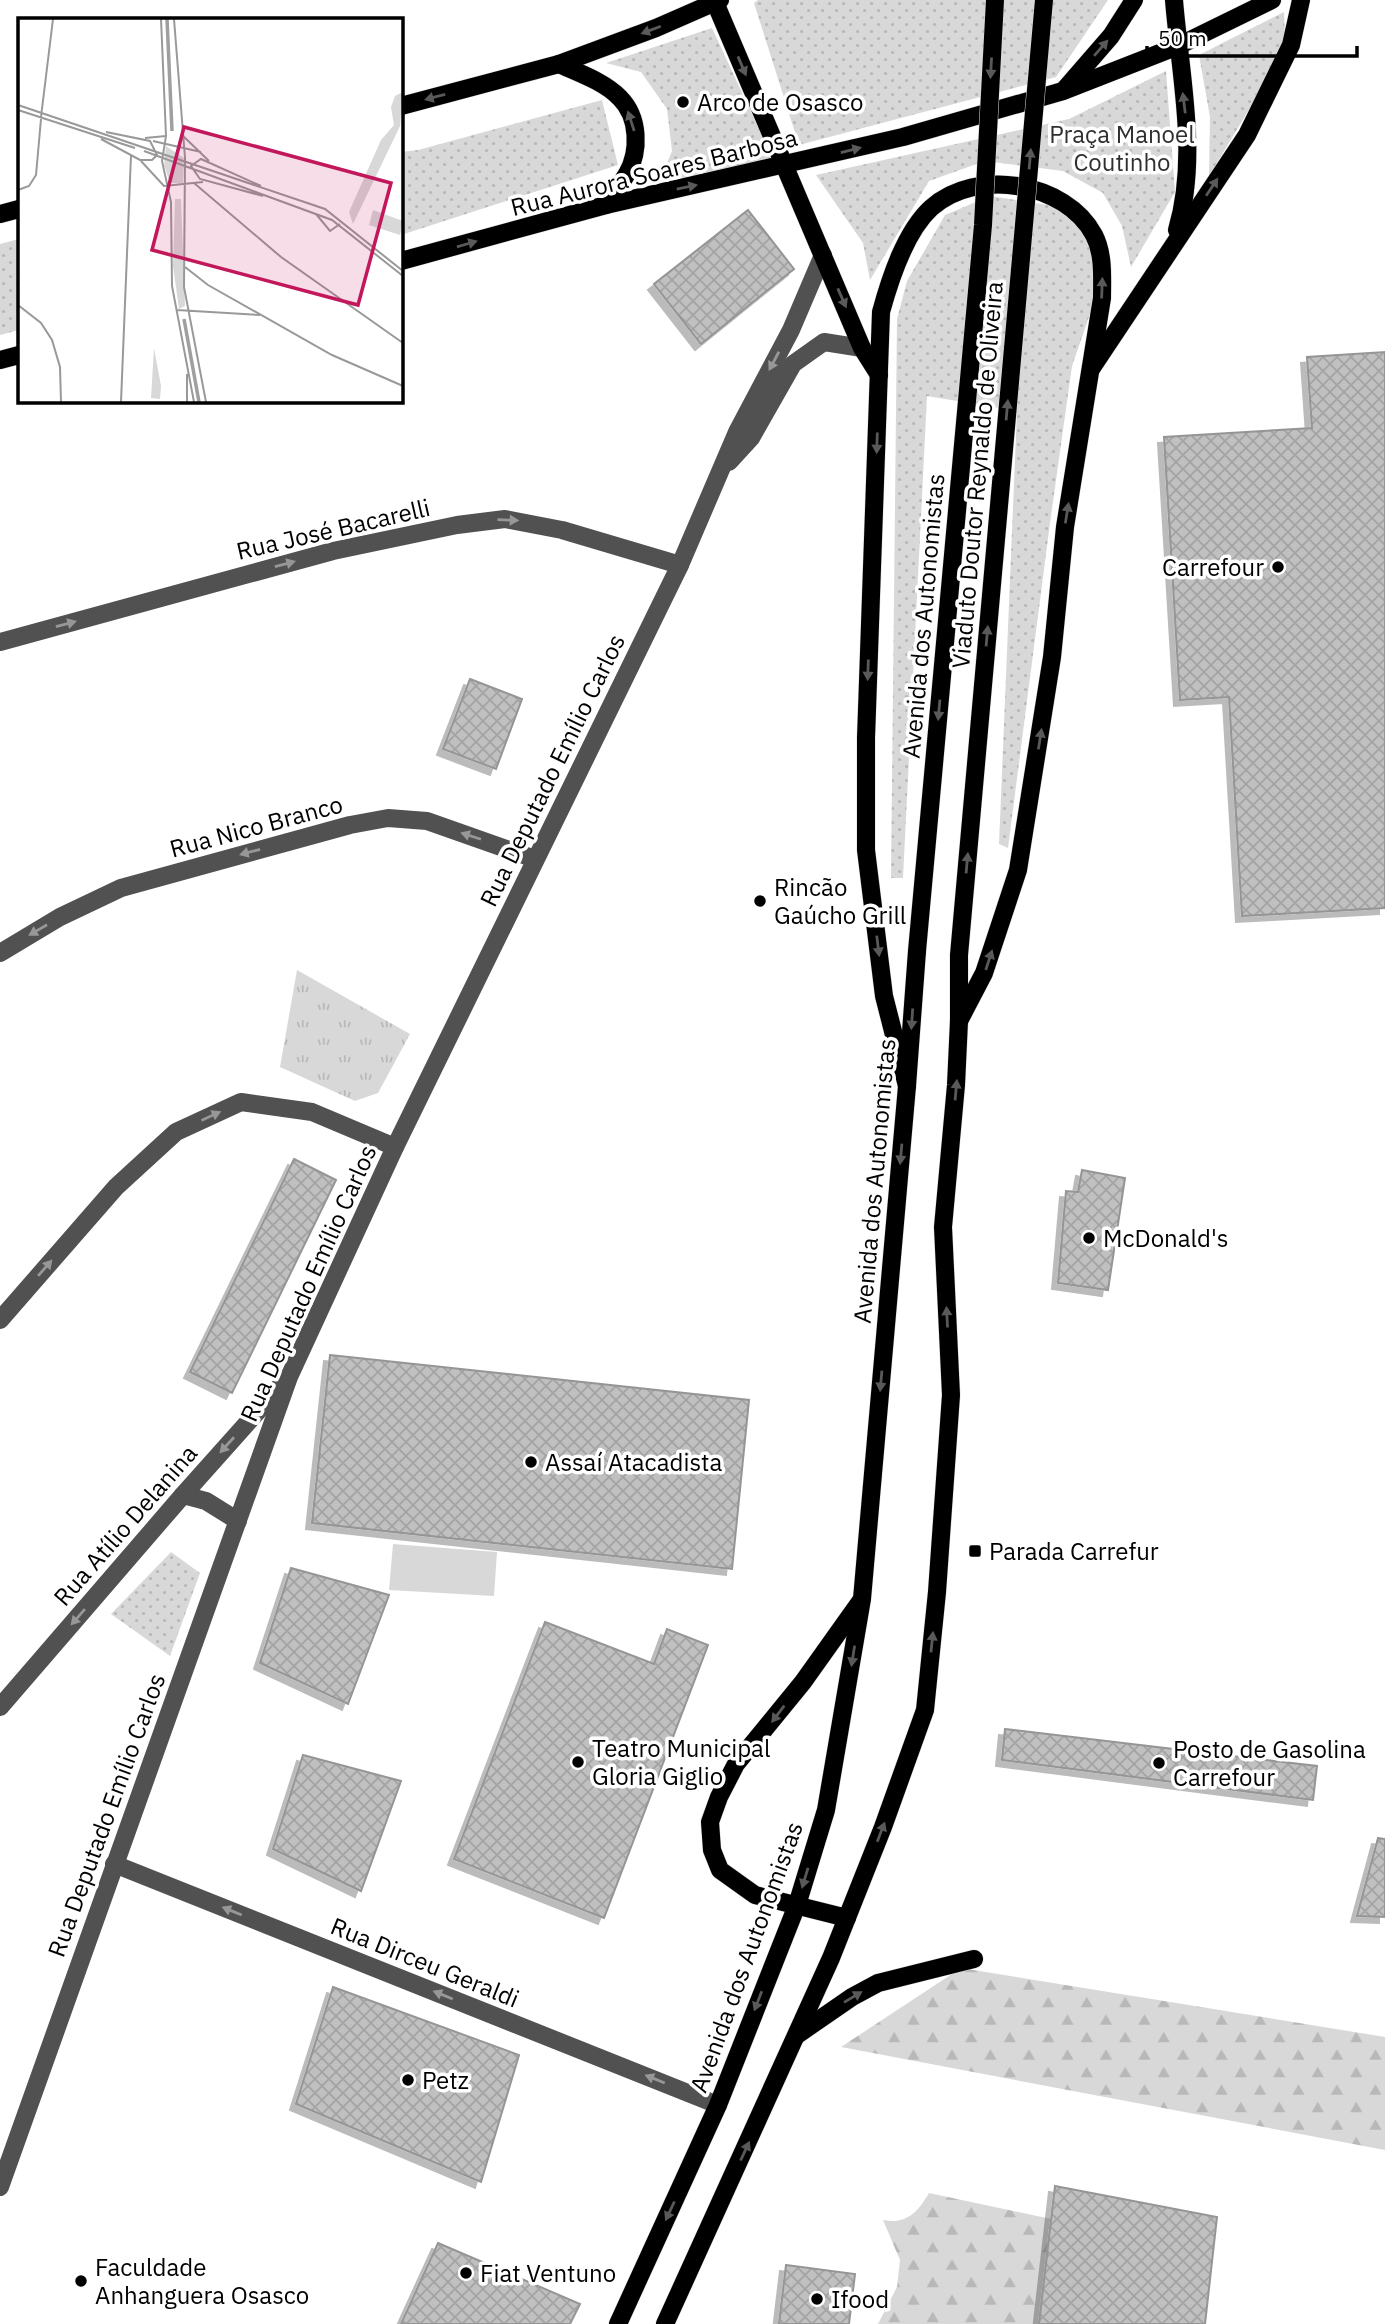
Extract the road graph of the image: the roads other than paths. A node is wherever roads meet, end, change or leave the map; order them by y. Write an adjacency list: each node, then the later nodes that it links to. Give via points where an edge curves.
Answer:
1 (995, 0): 30 (main road, Avenida dos Autonomistas, one-way to 30, bridge, via 983,225)
2 (1044, 0): 29 (main road, Viaduto Doutor Reynaldo de Oliveira, one-way to 2, bridge, via 959,955)
3 (1134, 0): 10 (main road, one-way to 3, via 1111,36)
4 (1174, 0): 8 (main road)
5 (1272, 0): 8 (main road, Rua Aurora Soares Barbosa)
6 (1301, 0): 16 (main road, one-way to 6, via 1247,135 1291,45)
7 (716, 1): 9 (main road, one-way to 9); 12 (main road, one-way to 12)
8 (1178, 47): 10 (main road, Rua Aurora Soares Barbosa); 16 (main road, one-way to 8, via 1183,209 1187,169)
9 (559, 64): 11 (main road, one-way to 11); 13 (main road, one-way to 9, via 628,172 636,146 633,120 621,98)
10 (1063, 92): 12 (main road, Rua Aurora Soares Barbosa, one-way to 10)
11 (402, 106)
12 (785, 166): 13 (main road, Rua Aurora Soares Barbosa, one-way to 12); 17 (main road)
13 (606, 205): 18 (main road, Rua Aurora Soares Barbosa, one-way to 13)
14 (18, 209): 15 (main road)
15 (0, 214)
16 (1173, 243): 22 (main road)
17 (823, 255): 19 (main road, one-way to 19); 24 (street, Rua Deputado Emílio Carlos, one-way to 24)
18 (402, 261)
19 (862, 348): 23 (main road); 24 (street, Rua Deputado Emílio Carlos, via 824,342 793,364 751,438)
20 (18, 355): 21 (main road)
21 (0, 360)
22 (1088, 373): 23 (main road, one-way to 23, via 1102,298 1102,265 1095,236 1077,212 1046,192 996,183 962,190 932,207 915,228 891,276 881,313); 29 (main road, one-way to 22, via 984,973 1022,851)
23 (879, 375): 30 (main road, one-way to 30, via 866,850 884,996)
24 (722, 470): 25 (street, Rua Deputado Emílio Carlos)
25 (680, 565): 26 (street, Rua José Bacarelli, one-way to 25, via 332,551 505,519 562,530); 27 (street, Rua Deputado Emílio Carlos)
26 (0, 642)
27 (535, 859): 28 (street, Rua Nico Branco, one-way to 28, via 426,821 388,818 121,888); 31 (street, Rua Deputado Emílio Carlos)
28 (0, 953)
29 (959, 1021): 40 (main road, one-way to 29, via 925,1710 951,1395 943,1227)
30 (907, 1086): 36 (main road, Avenida dos Autonomistas, one-way to 36)
31 (395, 1147): 32 (street, one-way to 31, via 116,1187 176,1132 241,1102 312,1112); 33 (street, Rua Deputado Emílio Carlos)
32 (0, 1320)
33 (289, 1377): 34 (street, Rua Atílio Delanina, one-way to 34); 35 (street, Rua Deputado Emílio Carlos)
34 (183, 1495): 35 (street, via 206,1501); 37 (street, Rua Atílio Delanina, one-way to 37)
35 (238, 1521): 38 (street, Rua Deputado Emílio Carlos)
36 (862, 1599): 39 (main road, Avenida dos Autonomistas, one-way to 39, via 826,1810); 39 (main road, one-way to 39, via 736,1764 710,1822 712,1850 720,1870 755,1895)
37 (0, 1707)
38 (114, 1864): 43 (street, Rua Dirceu Geraldi, one-way to 38); 44 (street, Rua Deputado Emílio Carlos)
39 (797, 1905): 40 (main road); 43 (main road, Avenida dos Autonomistas, one-way to 43)
40 (847, 1918): 42 (main road)
41 (974, 1959): 42 (main road, one-way to 41, via 878,1983)
42 (796, 2035): 48 (main road, one-way to 42)
43 (718, 2105): 47 (main road, Avenida dos Autonomistas, one-way to 47)
44 (15, 2147): 45 (street); 46 (street, Rua Deputado Emílio Carlos)
45 (0, 2159)
46 (0, 2188)
47 (618, 2324)
48 (665, 2324)

